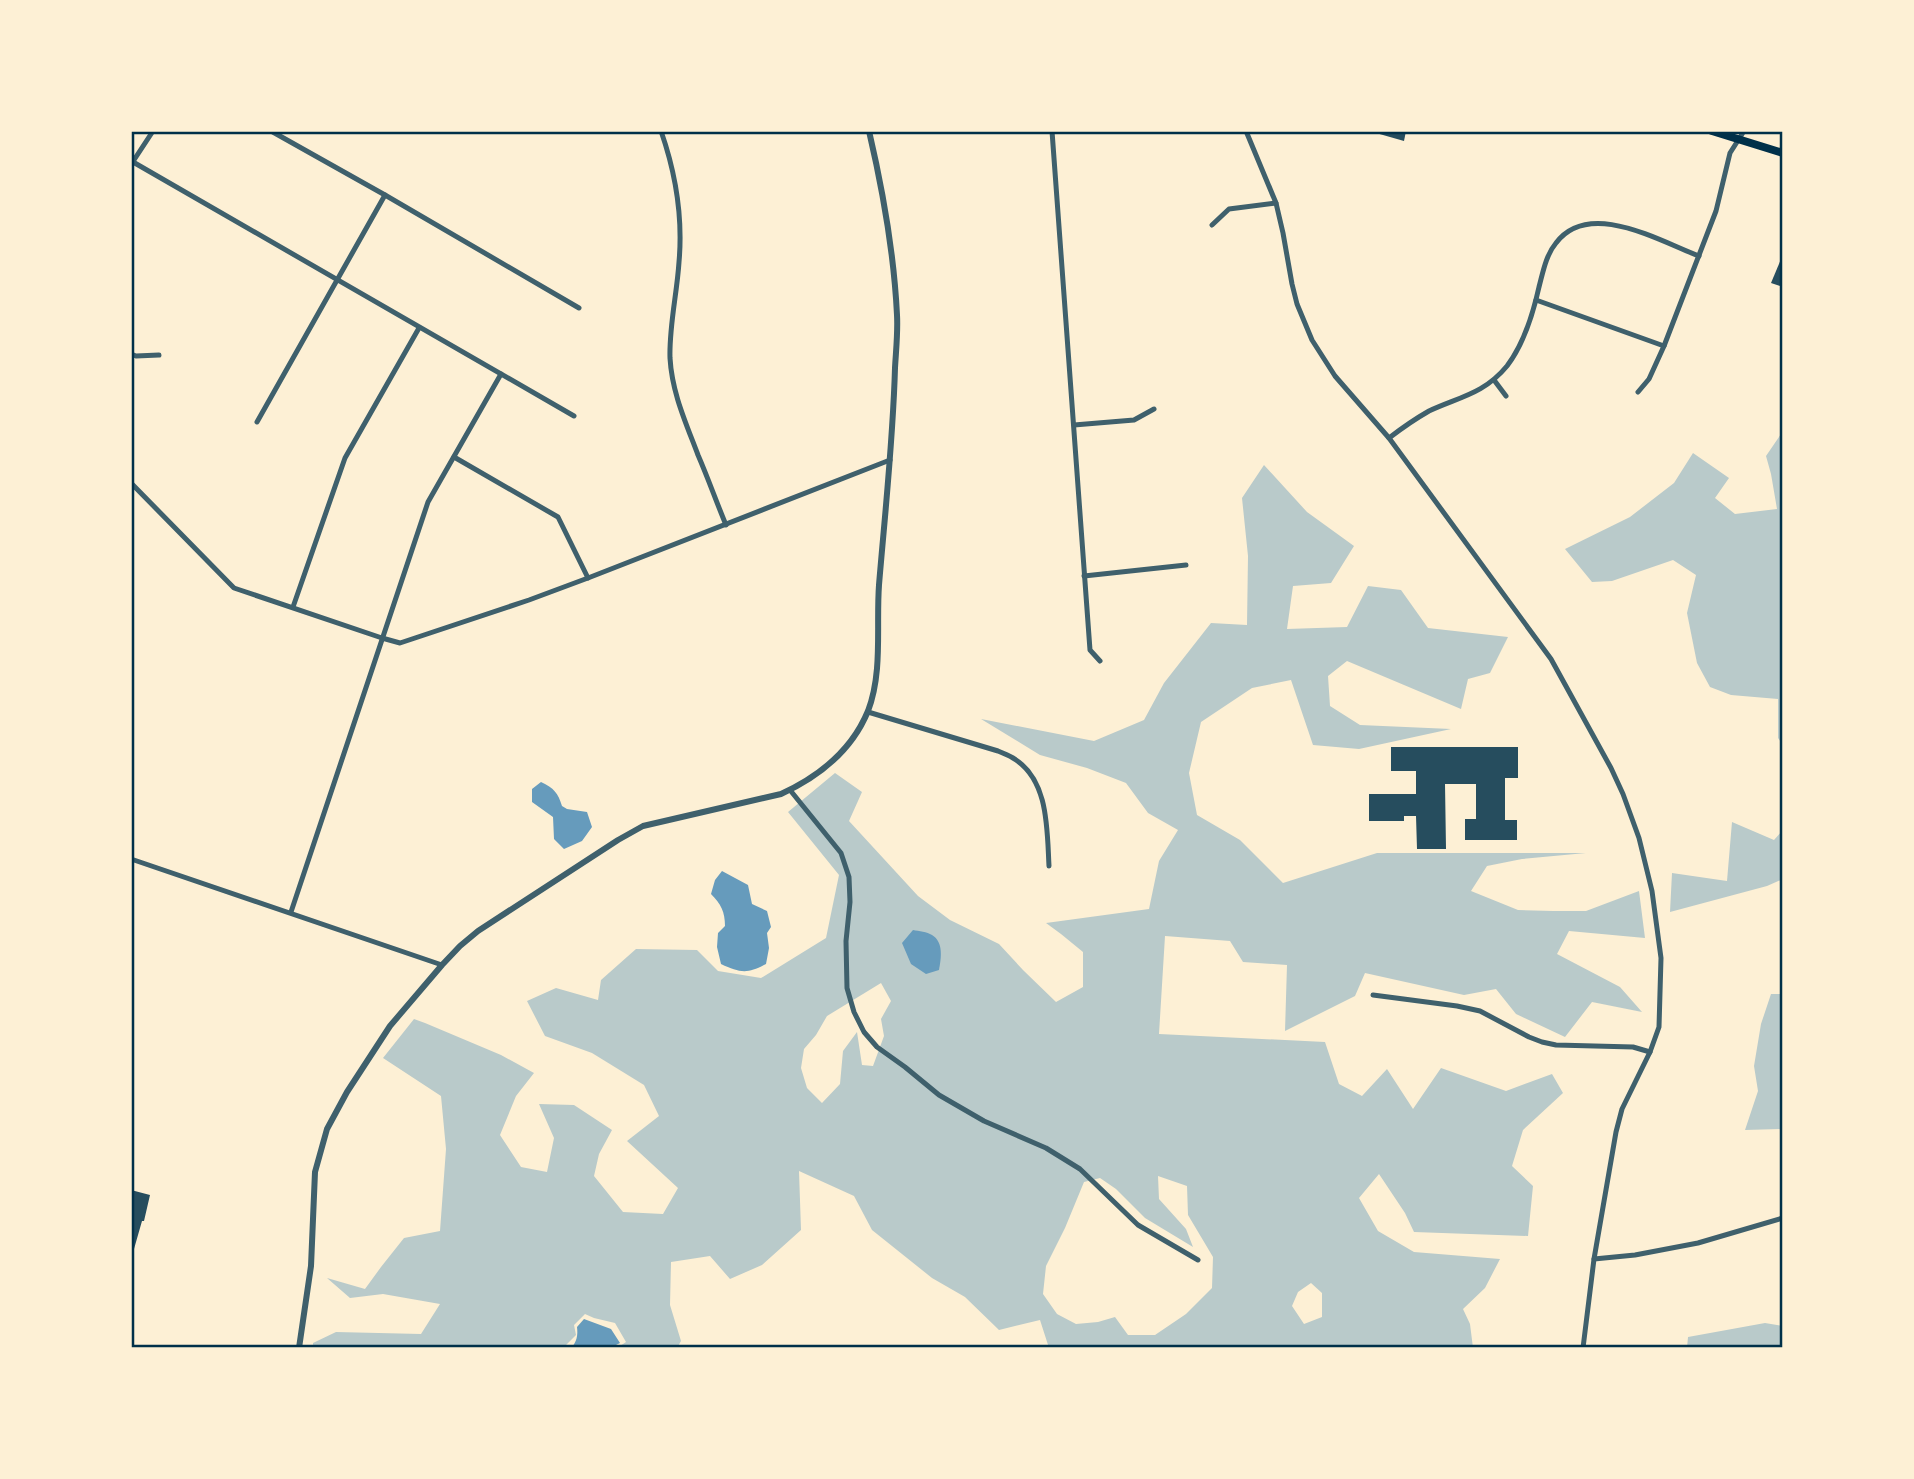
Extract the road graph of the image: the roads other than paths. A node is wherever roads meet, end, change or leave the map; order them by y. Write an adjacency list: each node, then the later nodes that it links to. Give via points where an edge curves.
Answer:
1 (153, 131): 11 (street)
2 (271, 131): 12 (street)
3 (661, 131): 35 (street, via 675,180 681,235 671,337 674,385)
4 (869, 131): 33 (street, via 886,216 898,317)
5 (1052, 131): 30 (street)
6 (1246, 131): 13 (street)
7 (1713, 131): 9 (main road)
8 (1744, 131): 9 (street)
9 (1738, 140): 10 (main road); 15 (street)
10 (1783, 153)
11 (132, 163): 16 (street)
12 (385, 195): 16 (street); 18 (street)
13 (1276, 203): 14 (street, via 1229,209); 31 (street, via 1297,304 1312,340 1335,376)
14 (1212, 225)
15 (1699, 256): 17 (street, via 1618,225 1585,224 1556,242); 20 (street)
16 (337, 280): 19 (street); 29 (street)
17 (1536, 300): 20 (street); 24 (street, via 1519,346)
18 (579, 308)
19 (419, 328): 23 (street); 39 (street, via 345,458)
20 (1664, 346): 25 (street, via 1649,379)
21 (131, 354): 22 (street)
22 (159, 355)
23 (501, 374): 28 (street); 32 (street)
24 (1494, 380): 26 (street); 31 (street)
25 (1637, 392)
26 (1506, 396)
27 (1154, 409): 30 (street, via 1134,420)
28 (573, 416)
29 (257, 422)
30 (1074, 425): 37 (street)
31 (1389, 438): 49 (street, via 1551,659 1623,794 1646,865 1660,945 1660,1017)
32 (454, 457): 38 (street, via 558,517); 40 (street, via 428,502)
33 (890, 460): 35 (street); 42 (street, via 876,680)
34 (131, 483): 39 (street, via 234,587)
35 (726, 524): 38 (street)
36 (1186, 565): 37 (street)
37 (1084, 576): 41 (street, via 1090,650)
38 (588, 578): 40 (street, via 400,643)
39 (293, 607): 40 (street)
40 (382, 638): 46 (street)
41 (1100, 661)
42 (867, 712): 43 (street, via 839,754 820,773); 45 (street, via 1015,759 1032,777 1043,801)
43 (790, 790): 47 (street, via 643,826 478,932); 52 (street, via 841,853 849,877 847,989 864,1032 877,1047 939,1095 1080,1169 1138,1225)
44 (131, 859): 46 (street)
45 (1049, 866)
46 (290, 912): 47 (street)
47 (442, 965): 53 (street, via 390,1026 327,1129 315,1172 311,1266)
48 (1373, 995): 49 (street, via 1480,1011 1529,1037 1556,1045)
49 (1650, 1052): 51 (street, via 1619,1117)
50 (1783, 1218): 51 (street, via 1698,1243)
51 (1594, 1258): 54 (street)
52 (1198, 1260)
53 (299, 1348)
54 (1583, 1348)

